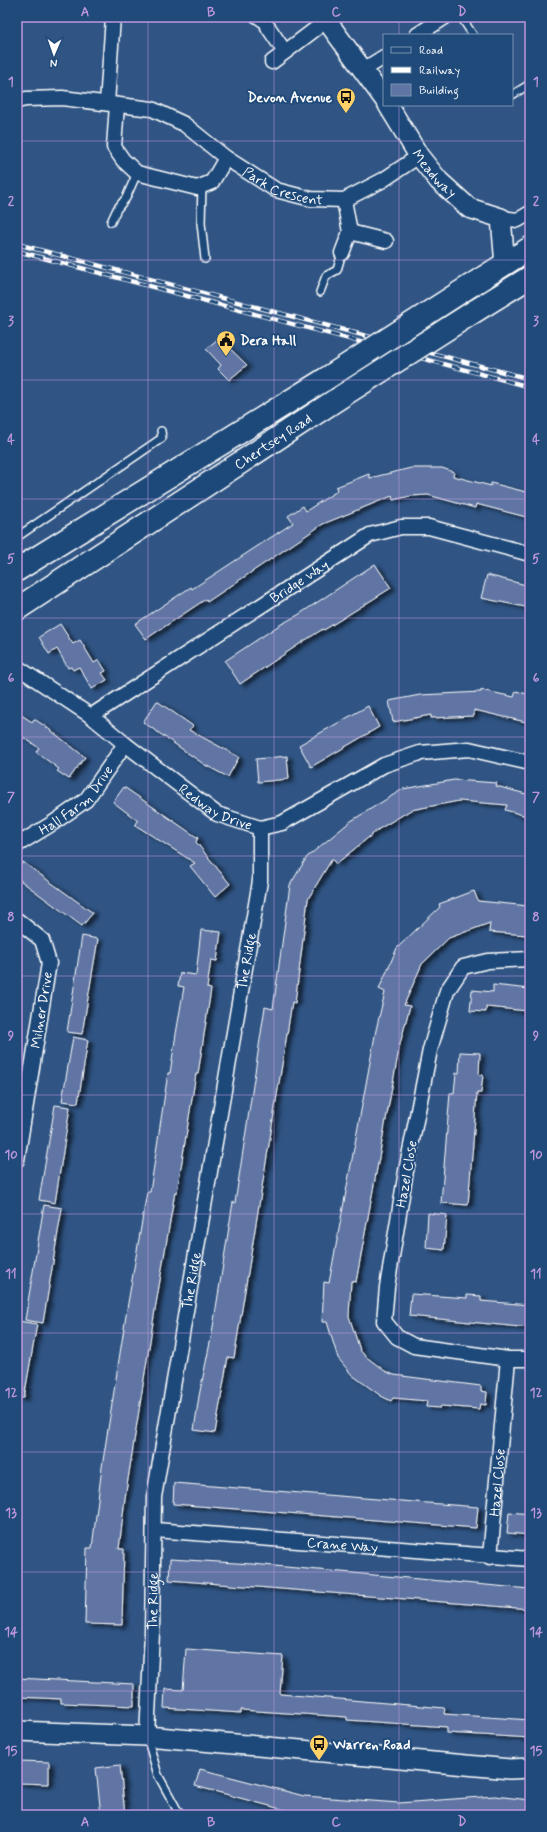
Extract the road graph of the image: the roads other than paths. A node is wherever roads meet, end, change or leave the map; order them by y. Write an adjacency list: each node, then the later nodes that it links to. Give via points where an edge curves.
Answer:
1 (113, 17): 17 (street)
2 (254, 17): 6 (lane)
3 (445, 17): 7 (street)
4 (461, 17): 8 (lane)
5 (325, 19): 9 (street); 12 (street)
6 (268, 27): 9 (street)
7 (419, 34)
8 (472, 34)
9 (285, 52): 11 (street)
10 (383, 58): 12 (street)
11 (272, 62)
12 (363, 70): 15 (street)
13 (530, 84): 14 (lane)
14 (513, 94)
15 (383, 98)
16 (17, 101): 17 (street, Park Crescent, via 62,98)
17 (112, 104): 20 (street, Park Crescent, via 152,109 184,124); 21 (street, via 114,146 123,160)
18 (389, 106): 19 (street, Meadway)
19 (419, 156): 23 (street, Park Crescent, via 384,180); 25 (street, Meadway, via 439,180 469,208)
20 (226, 158): 22 (street, Park Crescent, via 212,182); 23 (street, Park Crescent, via 276,190 311,199)
21 (137, 173): 22 (street, via 197,188); 26 (lane, via 126,198)
22 (202, 185): 31 (lane, via 201,223)
23 (344, 200): 27 (street, Park Crescent)
24 (530, 213): 25 (street, via 518,220)
25 (501, 218): 32 (street)
26 (111, 222)
27 (350, 232): 28 (street); 30 (street)
28 (386, 242)
29 (530, 248): 32 (highway, Chertsey Road)
30 (342, 253): 34 (lane, via 337,270 326,276)
31 (205, 259)
32 (505, 265): 38 (highway, Chertsey Road, bridge)
33 (530, 277): 39 (highway, Chertsey Road, bridge, via 342,396)
34 (320, 292)
35 (161, 431): 36 (lane, via 162,438)
36 (17, 537)
37 (530, 554): 41 (street, Bridge Way, via 429,527 401,527 370,535)
38 (17, 570)
39 (17, 609)
40 (17, 668): 41 (street, Redway Drive)
41 (91, 716): 42 (street, Redway Drive)
42 (125, 744): 44 (street, Redway Drive, via 217,814); 45 (street, Hall Farm Drive, via 86,800)
43 (530, 763): 44 (street, Redway Drive, via 469,749 420,753 384,765 282,823)
44 (260, 828): 51 (street, The Ridge, via 260,881 154,1497)
45 (17, 845)
46 (17, 920): 48 (street, Milner Drive, via 42,940 49,963)
47 (530, 960): 49 (street, Hazel Close, via 488,961 462,967 447,991 430,1050 406,1171 384,1321 397,1336 414,1346)
48 (17, 1160)
49 (508, 1359): 50 (street, Hazel Close); 52 (street, Hazel Close)
50 (530, 1360)
51 (155, 1530): 52 (street, Crane Way); 55 (street, The Ridge)
52 (490, 1557): 53 (street, Crane Way)
53 (530, 1560)
54 (17, 1731): 55 (street)
55 (147, 1736): 56 (street); 57 (lane, via 158,1776)
56 (530, 1768)
57 (180, 1815)

